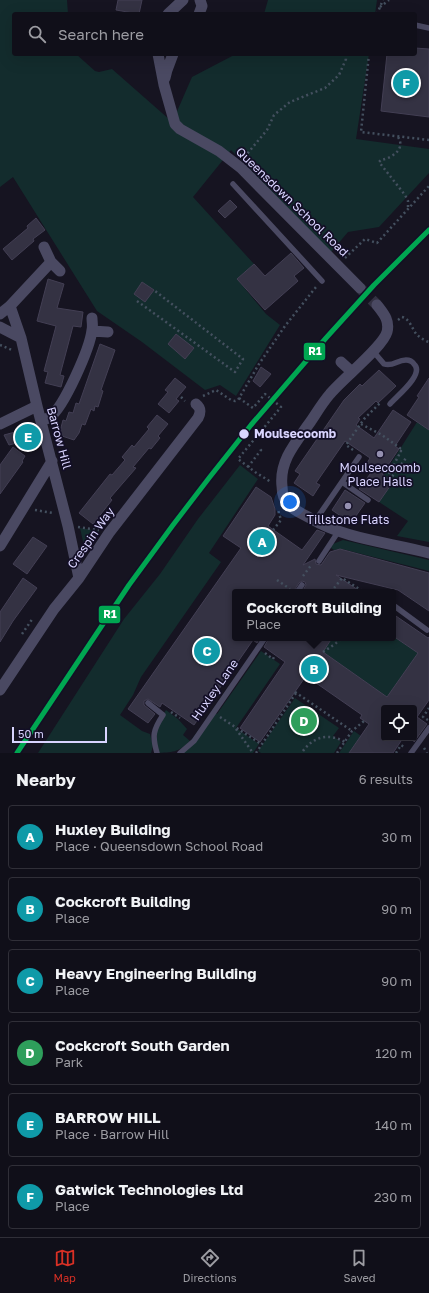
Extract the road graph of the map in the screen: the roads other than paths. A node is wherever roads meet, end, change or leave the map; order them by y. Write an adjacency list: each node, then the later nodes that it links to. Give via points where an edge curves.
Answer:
1 (183, 0): 3 (street)
2 (200, 0): 4 (street, via 202,6)
3 (170, 12)
4 (200, 12)
5 (417, 25): 6 (lane)
6 (429, 28)
7 (158, 56): 9 (street, Queensdown School Road)
8 (172, 56): 9 (street, Queensdown School Road)
9 (164, 85): 15 (street, Queensdown School Road, via 172,118 177,126 241,168)
10 (232, 184): 14 (lane)
11 (44, 247): 12 (street)
12 (51, 262): 13 (street); 17 (street)
13 (60, 271)
14 (322, 281)
15 (360, 288)
16 (376, 305): 24 (street, via 385,316 388,326 385,338)
17 (10, 306): 18 (street); 23 (street, Barrow Hill)
18 (0, 314)
19 (92, 318): 21 (street)
20 (0, 327): 23 (street)
21 (92, 331): 22 (street); 30 (street, via 83,359 66,396 50,418)
22 (108, 332)
23 (21, 338): 29 (street, Barrow Hill)
24 (373, 351): 26 (street); 28 (lane, via 384,364 392,365 408,360 417,368 413,380)
25 (342, 362): 26 (street)
26 (352, 372): 36 (street, via 330,394 292,447 282,469 284,496 289,505)
27 (198, 400): 42 (street, Crespin Way, via 198,418 109,533)
28 (390, 404)
29 (37, 406): 30 (street, Barrow Hill); 31 (street)
30 (41, 420): 33 (street, Barrow Hill)
31 (0, 424)
32 (359, 457): 34 (lane)
33 (52, 461): 38 (street); 42 (street, Barrow Hill)
34 (342, 482): 35 (lane); 36 (lane)
35 (368, 500)
36 (315, 522): 37 (street)
37 (338, 532): 40 (street); 41 (lane)
38 (4, 534): 39 (street)
39 (0, 546)
40 (429, 553)
41 (317, 560)
42 (79, 578): 48 (street, Crespin Way, via 54,609)
43 (302, 585): 44 (lane)
44 (299, 589)
45 (396, 607): 46 (lane)
46 (427, 630)
47 (264, 641): 52 (lane, Huxley Lane, via 194,741)
48 (0, 690)
49 (148, 704): 51 (lane, via 163,715 154,731)
50 (429, 728): 53 (lane)
51 (157, 753)
52 (180, 753)
53 (411, 753)

